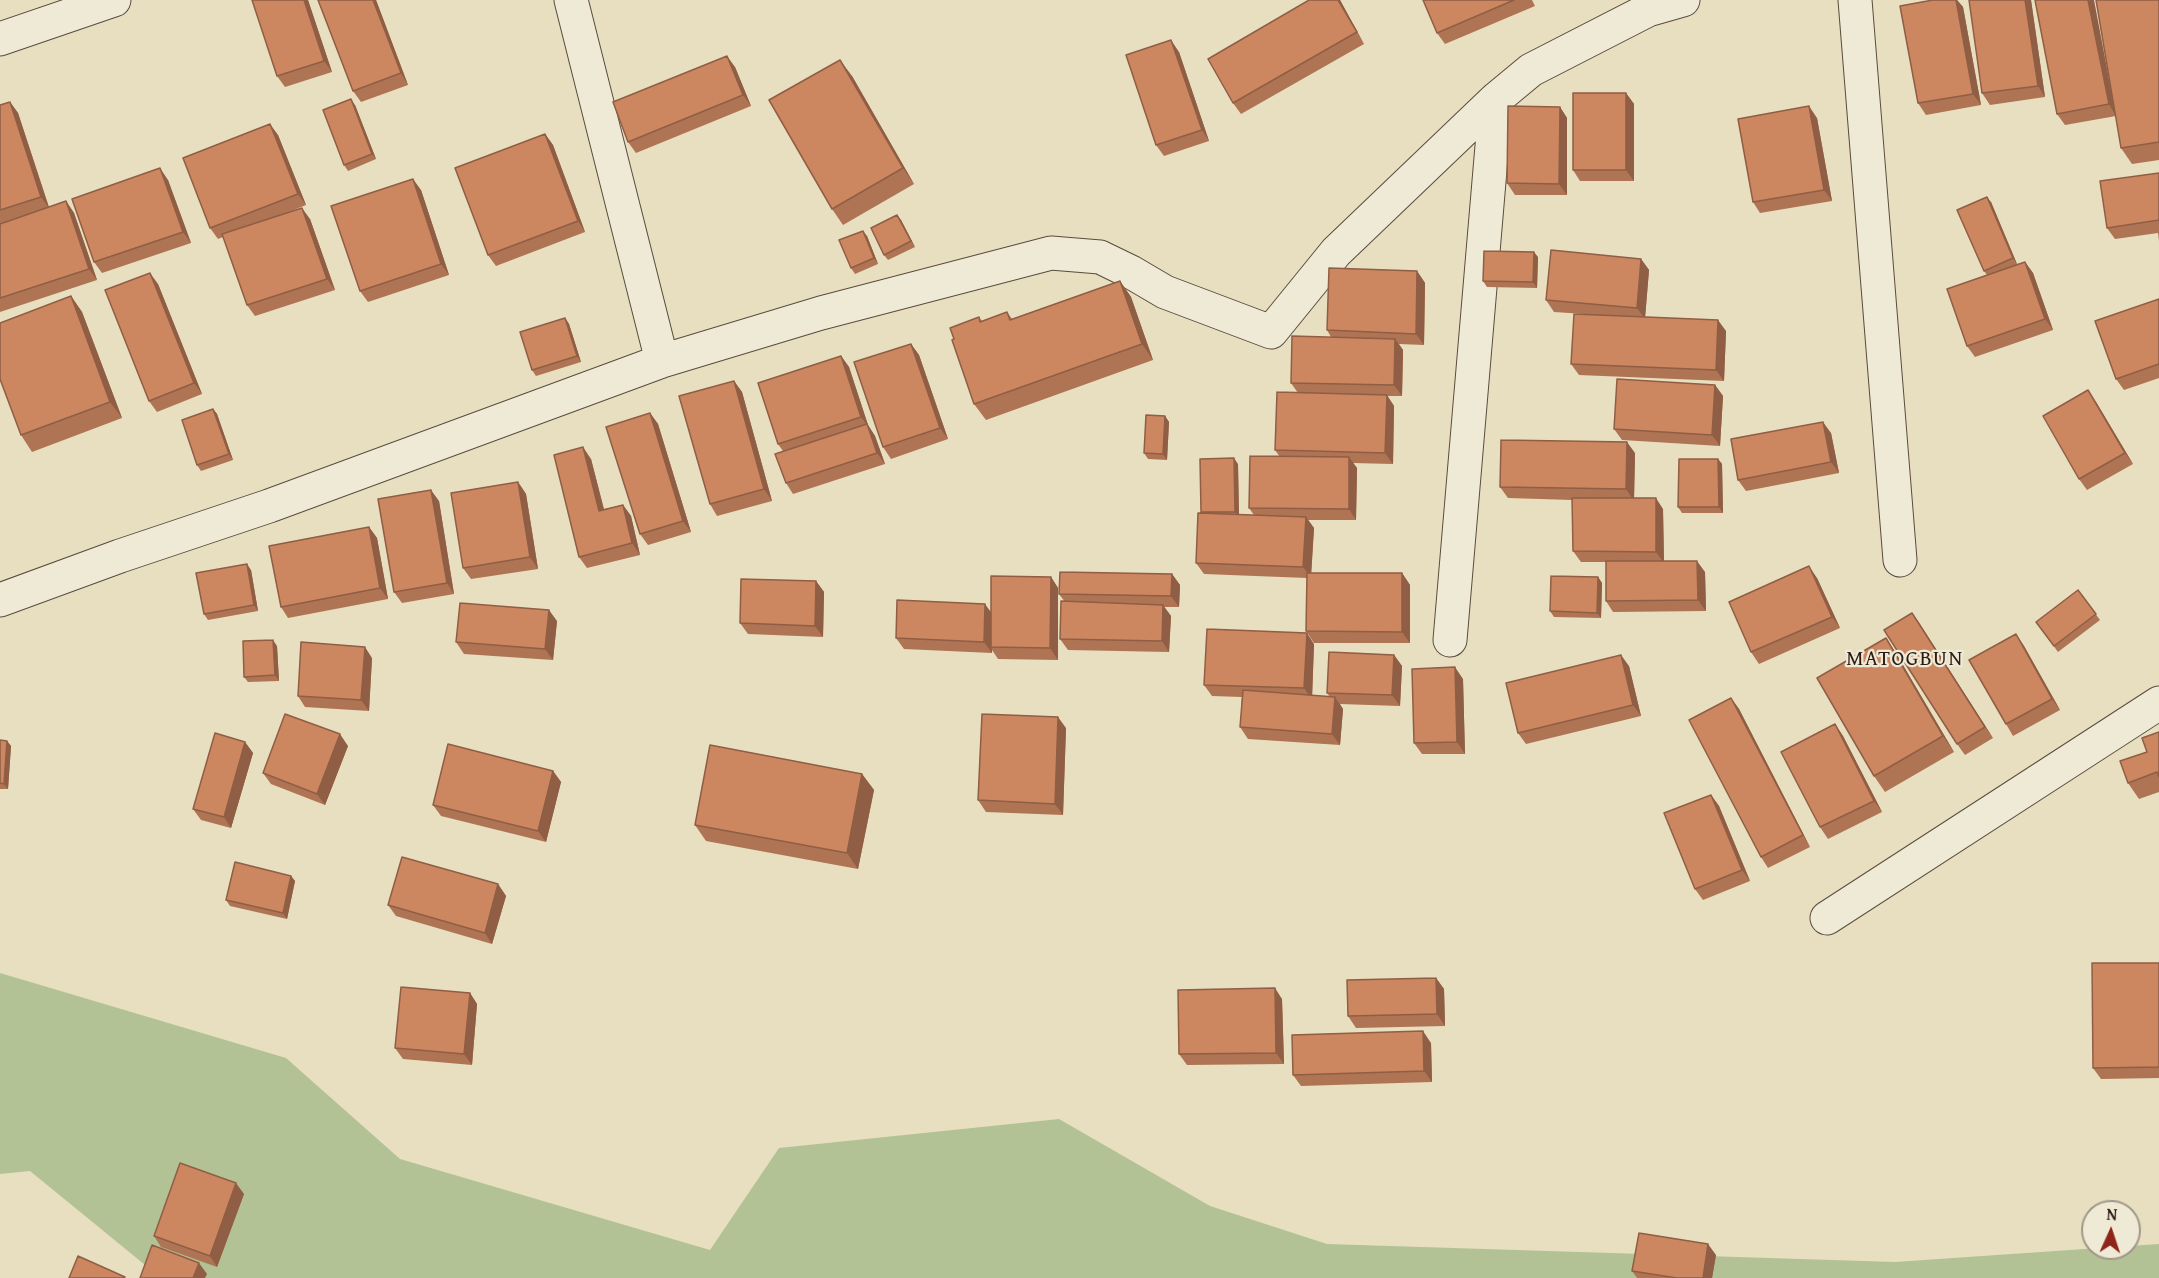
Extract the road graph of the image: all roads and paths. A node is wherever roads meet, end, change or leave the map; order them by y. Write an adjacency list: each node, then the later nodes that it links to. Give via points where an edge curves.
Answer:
1 (114, 0): 6 (street)
2 (572, 0): 8 (street)
3 (1683, 0): 5 (street)
4 (1855, 0): 9 (street)
5 (1645, 5): 7 (street, via 1531,70)
6 (0, 39)
7 (1497, 99): 8 (street, via 1336,252 1271,332 1165,292 1100,257 1051,253 821,313); 11 (street)
8 (662, 361): 10 (street)
9 (1900, 560)
10 (0, 600)
11 (1450, 640)
12 (2159, 703): 13 (street)
13 (1827, 918)

